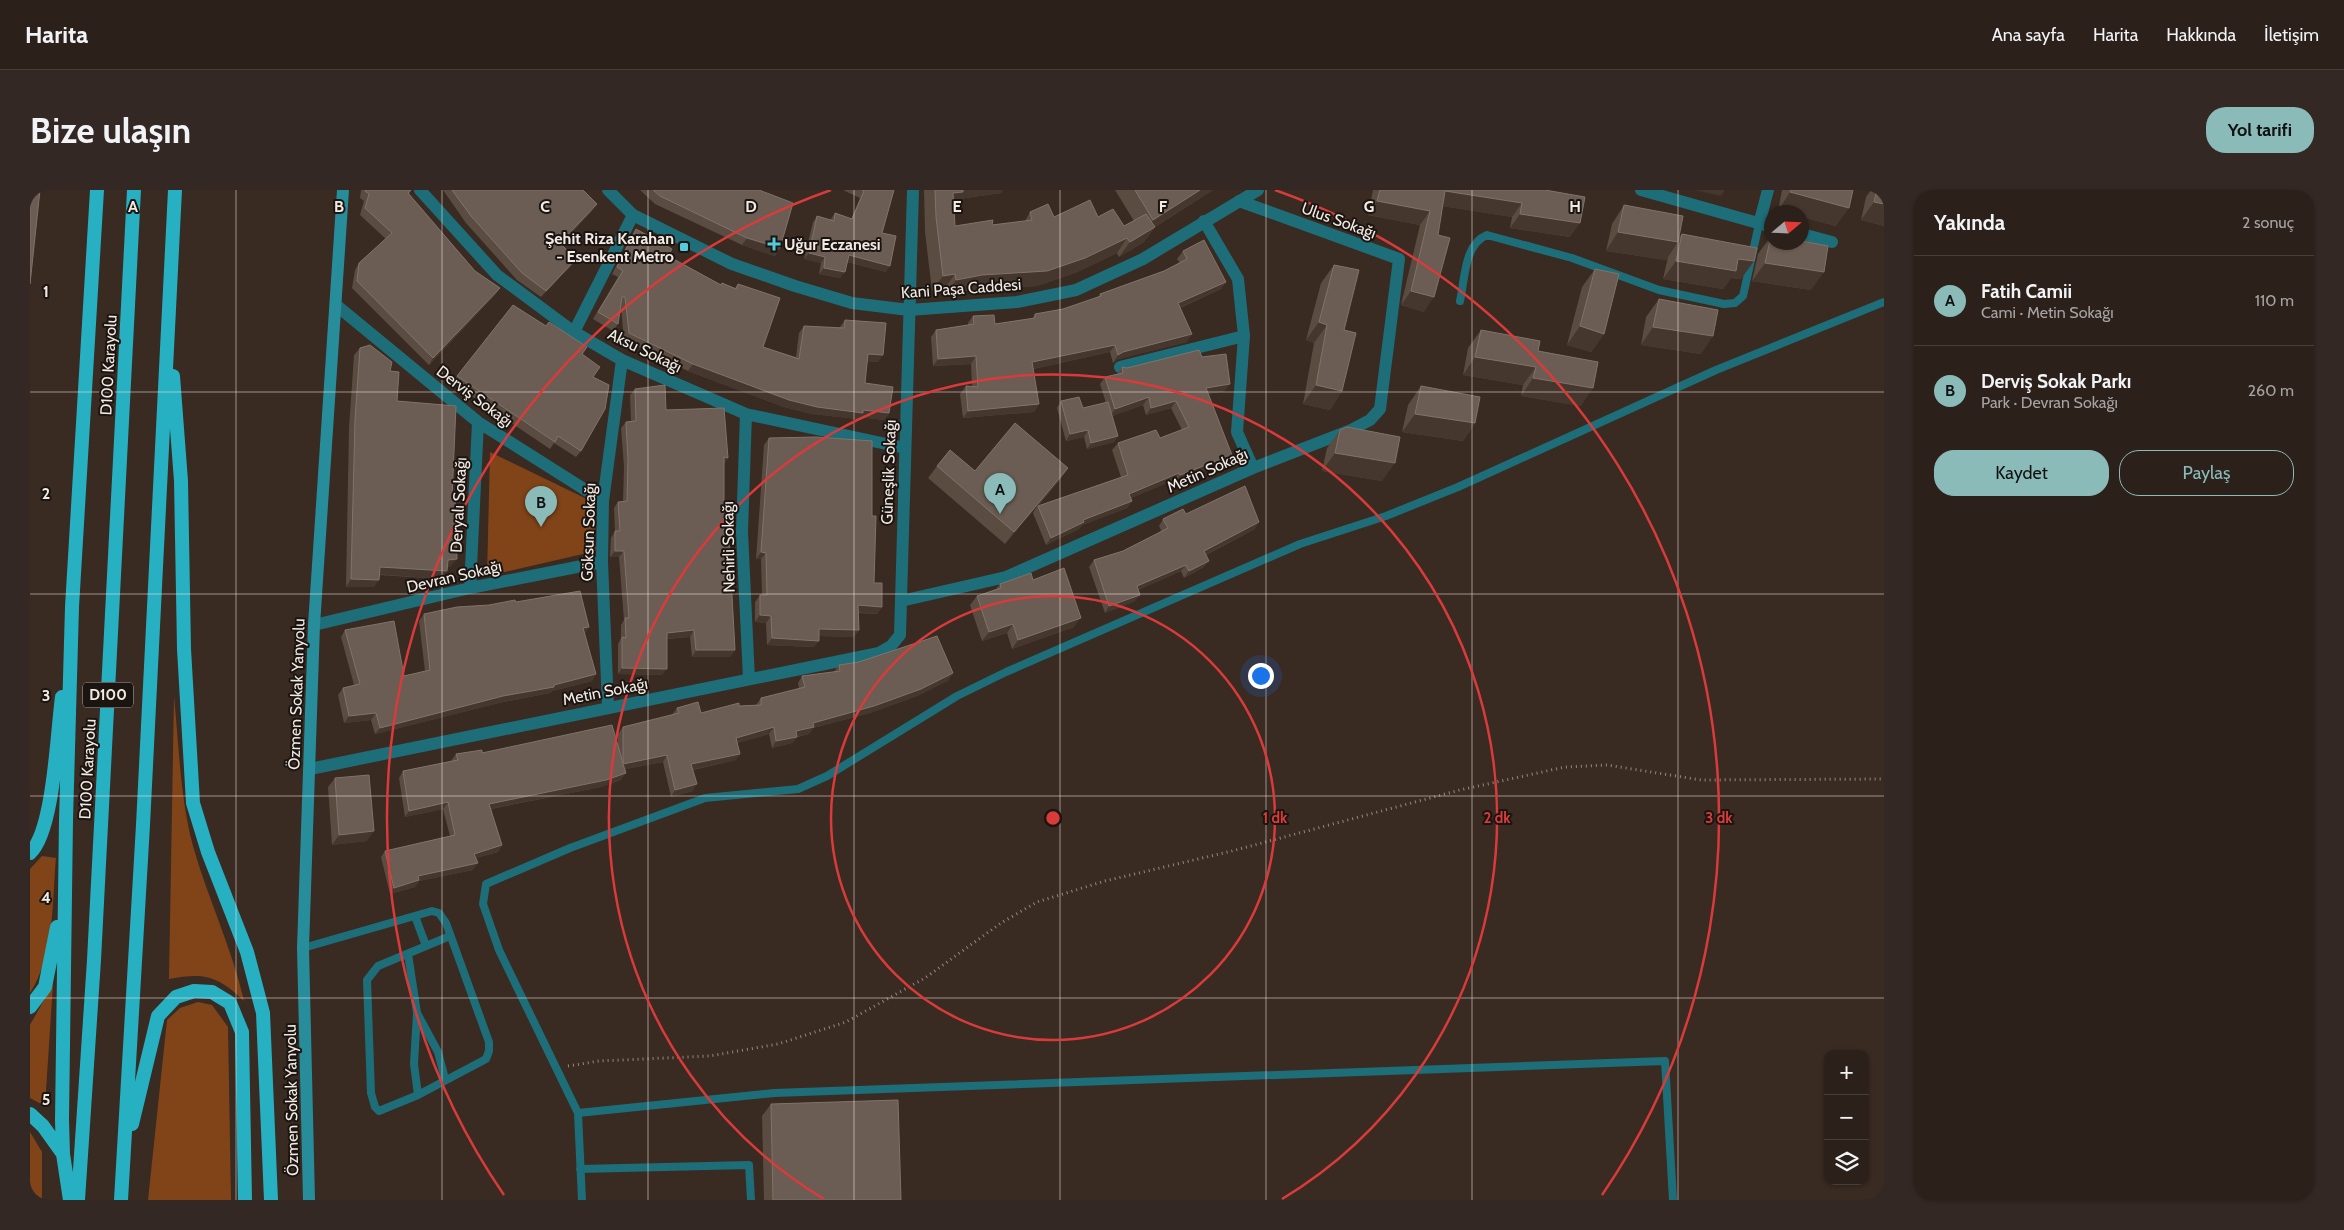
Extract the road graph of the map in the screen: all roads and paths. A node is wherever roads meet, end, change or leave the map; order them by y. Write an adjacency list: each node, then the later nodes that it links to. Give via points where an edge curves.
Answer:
1 (134, 190): 62 (highway, D100 Karayolu / D100, via 94,960)
2 (174, 190): 24 (highway, D100)
3 (343, 190): 22 (main road, Özmen Sokak Yanyolu)
4 (420, 190): 25 (street, Aksu Sokağı, via 497,275)
5 (608, 190): 13 (street, Kani Paşa Caddesi)
6 (913, 190): 23 (street, Güneşlik Sokağı)
7 (1258, 190): 11 (street, Kani Paşa Caddesi)
8 (1641, 190): 15 (street)
9 (1768, 190): 12 (street)
10 (97, 192): 37 (highway)
11 (1239, 201): 14 (street, Kani Paşa Caddesi); 19 (street, Ulus Sokağı)
12 (1767, 205)
13 (633, 215): 23 (street, Kani Paşa Caddesi, via 732,264 852,303); 25 (street)
14 (1204, 222): 23 (street, Kani Paşa Caddesi, via 1143,259 1076,290 1017,302); 26 (street, via 1238,279)
15 (1764, 226)
16 (1764, 229): 20 (lane, via 1743,296 1735,303 1724,304 1659,290 1572,258 1487,235 1478,238 1471,247)
17 (1809, 236): 18 (street)
18 (1832, 242)
19 (1399, 259): 32 (street, Metin Sokağı, via 1380,409 1370,420 1351,430)
20 (1460, 301)
21 (1884, 302): 53 (lane, via 1716,370 1458,486 1386,516 1300,544 1006,672 957,696 827,776 798,789 705,798 570,848 486,884 483,904 499,950)
22 (336, 305): 30 (street, Derviş Sokağı); 38 (main road, Özmen Sokak Yanyolu)
23 (909, 310): 31 (street, Güneşlik Sokağı)
24 (169, 319): 59 (highway, D100); 65 (highway, via 181,481 184,649 193,803 208,852 247,952 263,1013)
25 (574, 332): 27 (street, Aksu Sokağı)
26 (1244, 336): 28 (street); 32 (street, via 1237,432)
27 (622, 360): 29 (street, Aksu Sokağı); 33 (street, Göksun Sokağı)
28 (1120, 367)
29 (746, 414): 31 (street, Aksu Sokağı); 40 (street, Nehirli Sokağı, via 742,532)
30 (478, 422): 33 (street, Derviş Sokağı); 35 (street, Deryalı Sokağı)
31 (905, 448): 36 (street, Güneşlik Sokağı)
32 (1253, 468): 36 (street, Metin Sokağı, via 1006,577)
33 (603, 501): 34 (street, Göksun Sokağı)
34 (602, 562): 35 (street, Devran Sokağı); 41 (street, Göksun Sokağı)
35 (470, 588): 38 (street, Devran Sokağı)
36 (901, 601): 39 (street, Güneşlik Sokağı)
37 (72, 607): 44 (highway); 45 (highway, via 47,820)
38 (314, 625): 42 (main road, Özmen Sokak Yanyolu)
39 (900, 635): 40 (street, Metin Sokağı, via 879,653)
40 (750, 679): 41 (street, Metin Sokağı)
41 (608, 707): 42 (street, Metin Sokağı)
42 (310, 769): 49 (main road, Özmen Sokak Yanyolu)
43 (1884, 780): 53 (path, via 1701,780 1606,765 1565,768 1470,788 1105,881 1037,902 1001,923 925,978 846,1022 778,1044 710,1056 599,1062)
44 (66, 820): 51 (highway, via 56,941 44,987); 58 (highway)
45 (30, 853)
46 (415, 916): 47 (lane, via 432,911 439,913); 48 (lane); 49 (lane)
47 (450, 936): 48 (lane); 54 (lane, via 489,1042 489,1051 486,1058)
48 (426, 946): 50 (lane)
49 (303, 948): 66 (main road, Özmen Sokak Yanyolu)
50 (408, 954): 52 (lane); 55 (lane, via 378,966 367,980 371,1093 379,1111)
51 (30, 1006)
52 (417, 1013): 54 (lane, via 438,1052); 55 (lane, via 414,1064)
53 (555, 1068): 56 (lane)
54 (445, 1079): 55 (lane)
55 (418, 1095)
56 (578, 1113): 60 (lane); 69 (lane, via 774,1093 1665,1061)
57 (30, 1114): 58 (highway)
58 (63, 1154): 61 (highway)
59 (123, 1158): 63 (highway, D100); 64 (highway, via 158,1016 176,997 194,991 212,992 230,1004 242,1032)
60 (580, 1169): 67 (lane); 68 (lane, via 749,1165)
61 (70, 1200)
62 (78, 1200)
63 (121, 1200)
64 (245, 1200)
65 (271, 1200)
66 (309, 1200)
67 (582, 1200)
68 (750, 1200)
69 (1673, 1200)

